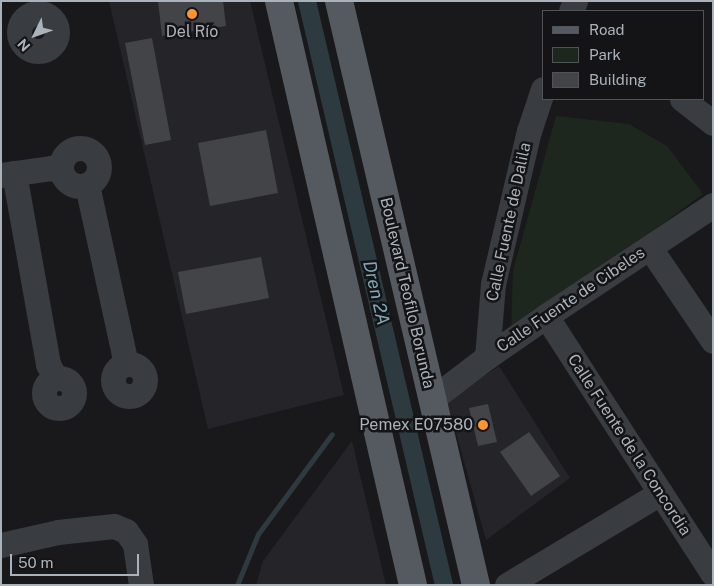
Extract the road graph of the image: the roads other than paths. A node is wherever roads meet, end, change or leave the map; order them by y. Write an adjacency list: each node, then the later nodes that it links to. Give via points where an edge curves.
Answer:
1 (279, 1): 19 (main road)
2 (339, 1): 14 (main road, Boulevard Teofilo Borunda)
3 (542, 92): 13 (street, Calle Fuente de Dalila, via 519,167 493,284)
4 (683, 100): 5 (street)
5 (713, 123)
6 (61, 171): 7 (street, via 51,168); 8 (street, via 69,183 82,187); 8 (street, via 62,160 71,150 83,148 90,151 97,158 99,171 96,179)
7 (8, 174): 8 (street, via 48,364 64,385 114,386 120,394 130,396 144,388 145,378 141,368 126,364)
8 (87, 185)
9 (713, 205): 10 (street, Calle Fuente de Cibeles)
10 (650, 248): 11 (street, Calle Fuente de Cibeles); 12 (street)
11 (546, 316): 13 (street, Calle Fuente de Cibeles); 15 (street, Calle Fuente de la Concordia)
12 (713, 341)
13 (487, 357): 14 (street, Calle Fuente de Cibeles)
14 (432, 399): 20 (main road, Boulevard Teofilo Borunda)
15 (660, 493): 17 (street, Calle Fuente de la Concordia); 21 (street)
16 (1, 546): 18 (street, via 58,532 114,526 126,531 135,544)
17 (713, 574)
18 (141, 585)
19 (413, 585)
20 (476, 585)
21 (507, 585)

